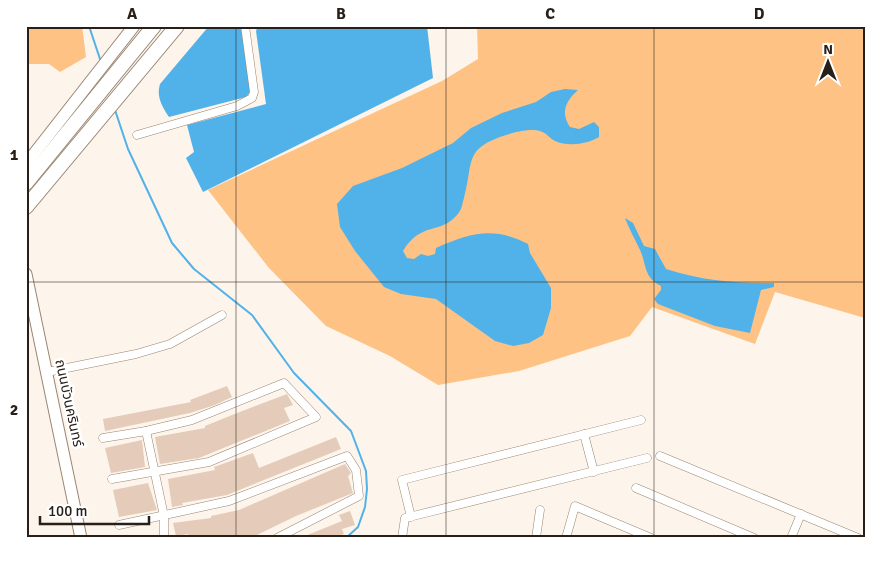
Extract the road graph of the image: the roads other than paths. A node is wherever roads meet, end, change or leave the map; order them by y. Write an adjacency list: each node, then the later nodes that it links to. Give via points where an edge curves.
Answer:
1 (134, 26): 6 (street)
2 (154, 26): 7 (highway)
3 (177, 26): 8 (highway)
4 (245, 26): 5 (street, via 254,92 252,98 237,106)
5 (137, 135)
6 (26, 164)
7 (26, 183)
8 (26, 207)
9 (26, 274): 11 (street, ถนนบัวนครินทร์)
10 (222, 315): 11 (street, via 170,344)
11 (47, 372): 27 (street, ถนนบัวนครินทร์)
12 (641, 420): 14 (street)
13 (146, 431): 15 (street); 18 (street); 18 (street, via 192,420 284,383 316,417 209,462)
14 (584, 434): 19 (street); 25 (street, via 402,480)
15 (104, 438)
16 (660, 456): 23 (street)
17 (647, 458): 19 (street)
18 (154, 472): 20 (street); 24 (street)
19 (594, 472): 25 (street)
20 (112, 480)
21 (636, 488): 34 (street)
22 (540, 510): 31 (street)
23 (801, 514): 35 (street); 36 (street)
24 (164, 516): 26 (street); 28 (street); 29 (street, via 229,501 347,456 356,470 360,496)
25 (411, 517): 30 (street, via 405,518)
26 (119, 525)
27 (81, 538)
28 (164, 538)
29 (277, 538)
30 (402, 538)
31 (536, 538)
32 (566, 538): 33 (street, via 575,506)
33 (651, 538)
34 (754, 538)
35 (791, 538)
36 (858, 538)

